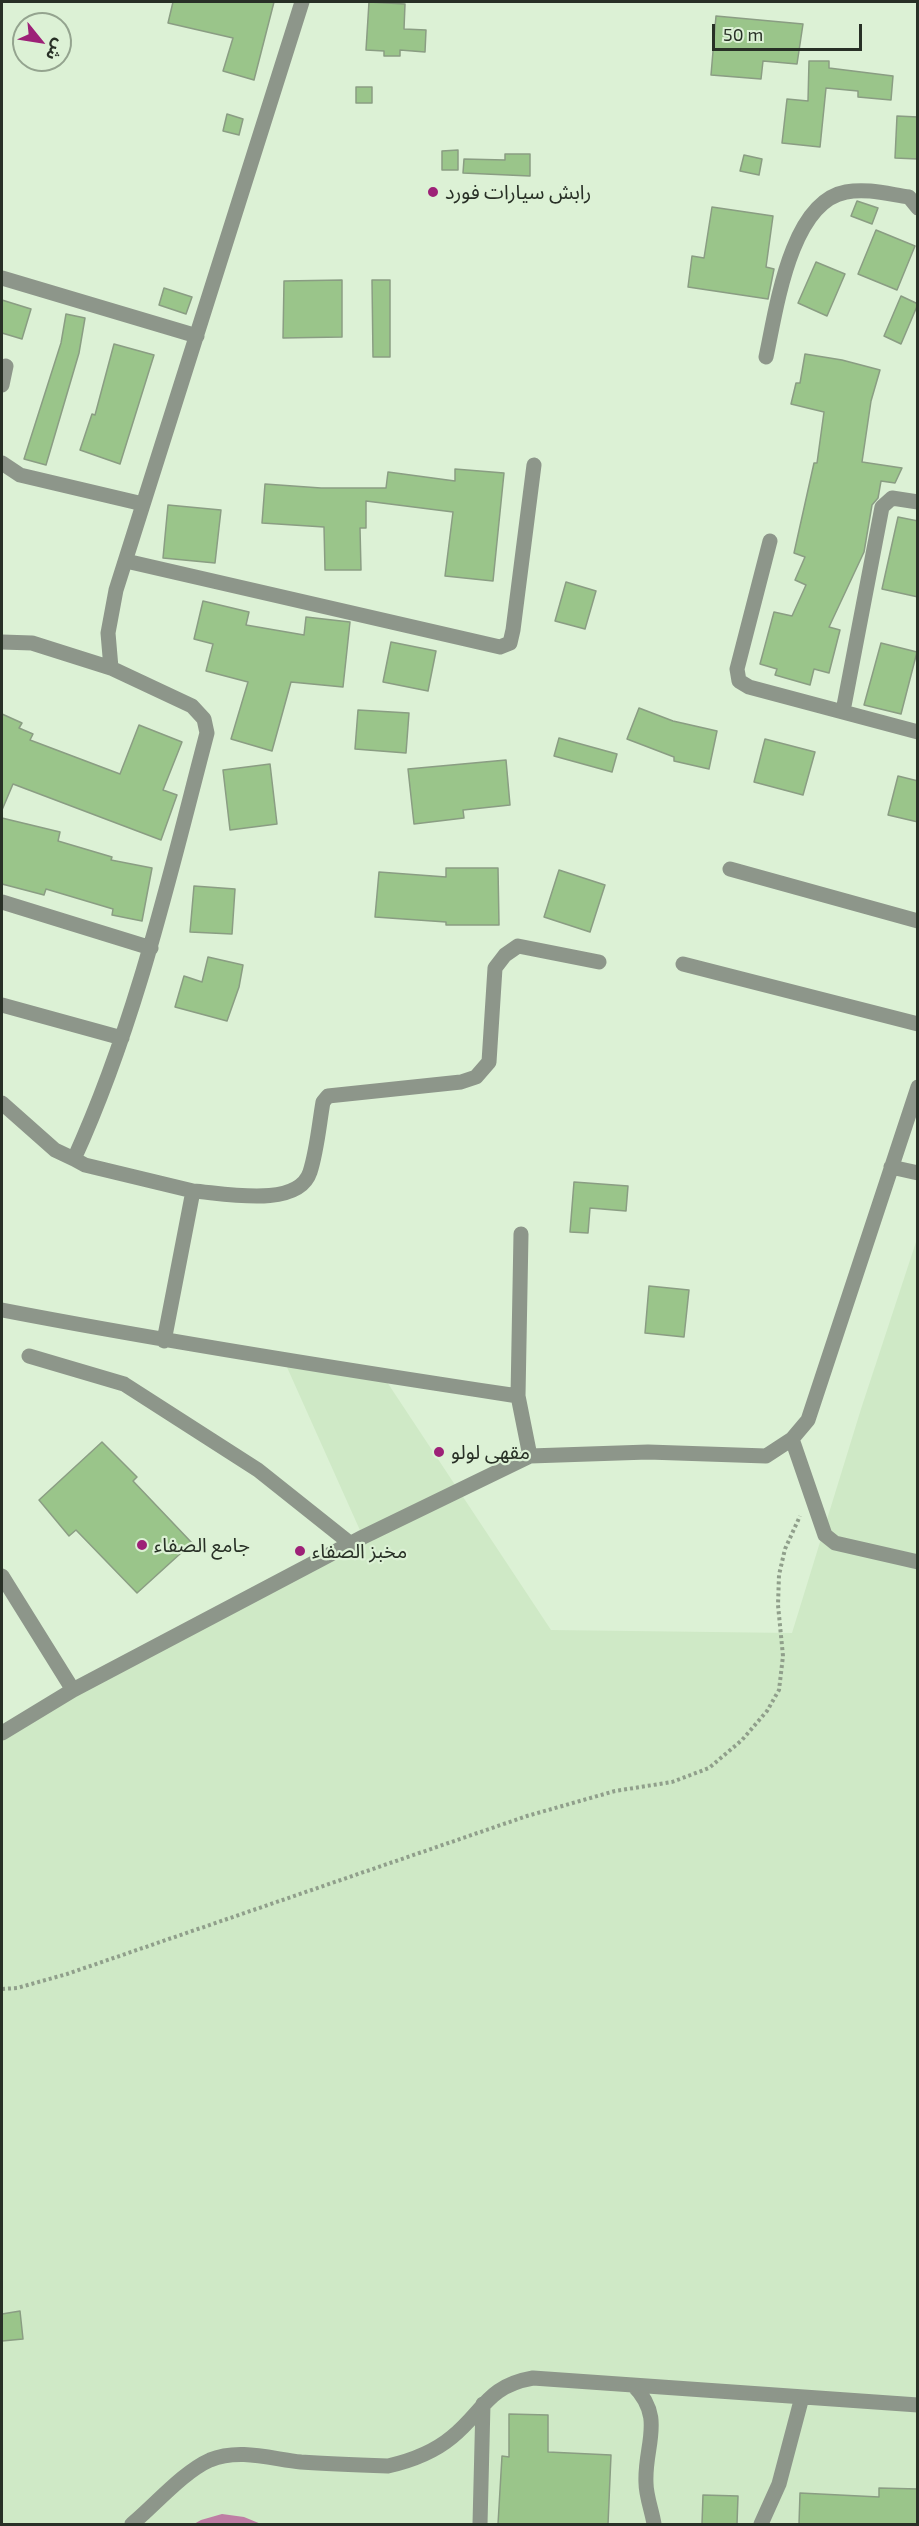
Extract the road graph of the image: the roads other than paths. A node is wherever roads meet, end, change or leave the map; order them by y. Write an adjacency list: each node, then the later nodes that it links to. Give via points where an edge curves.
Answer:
1 (302, 2): 4 (street)
2 (918, 208): 5 (street, via 909,197 870,190 844,192 822,202 786,263)
3 (2, 278): 4 (street)
4 (197, 336): 11 (street)
5 (766, 357)
6 (6, 366): 7 (street)
7 (2, 385)
8 (2, 463): 11 (street, via 20,475)
9 (534, 465): 13 (street, via 513,630 510,643 500,647)
10 (918, 502): 16 (street, via 892,498 882,507)
11 (142, 504): 13 (street)
12 (770, 542): 16 (street, via 736,669 739,681)
13 (126, 561): 15 (street, via 108,633)
14 (2, 642): 15 (street, via 32,643)
15 (111, 668): 21 (street, via 192,706 204,719 207,733)
16 (843, 711): 17 (street)
17 (918, 732)
18 (730, 869): 20 (street)
19 (2, 902): 21 (street)
20 (918, 921)
21 (151, 948): 26 (street)
22 (599, 962): 32 (street, via 518,946 495,968 489,1062 476,1077 461,1082 328,1096 310,1174 294,1191 274,1196)
23 (683, 964): 25 (street)
24 (2, 1005): 26 (street)
25 (918, 1024)
26 (122, 1038): 29 (street)
27 (918, 1087): 30 (street)
28 (2, 1102): 29 (street, via 55,1150)
29 (74, 1159): 32 (street)
30 (891, 1167): 31 (street); 38 (street, via 808,1420)
31 (918, 1173)
32 (193, 1191): 35 (street)
33 (521, 1234): 37 (street)
34 (2, 1310): 35 (street)
35 (164, 1341): 37 (street)
36 (29, 1356): 40 (street, via 124,1384 258,1470)
37 (518, 1396): 39 (street)
38 (792, 1439): 39 (street, via 766,1456 648,1452); 41 (street, via 829,1540)
39 (530, 1456): 40 (street)
40 (351, 1544): 43 (street)
41 (918, 1562)
42 (2, 1576): 43 (street)
43 (74, 1690): 44 (street)
44 (2, 1733)
45 (633, 2385): 46 (street); 47 (street, via 533,2378 509,2383); 51 (street, via 645,2397 650,2414 646,2482)
46 (802, 2397): 48 (street); 52 (street, via 779,2484)
47 (483, 2404): 49 (street, via 443,2444 388,2466 222,2456 190,2473); 50 (street)
48 (918, 2405)
49 (132, 2524)
50 (480, 2524)
51 (654, 2524)
52 (761, 2524)

